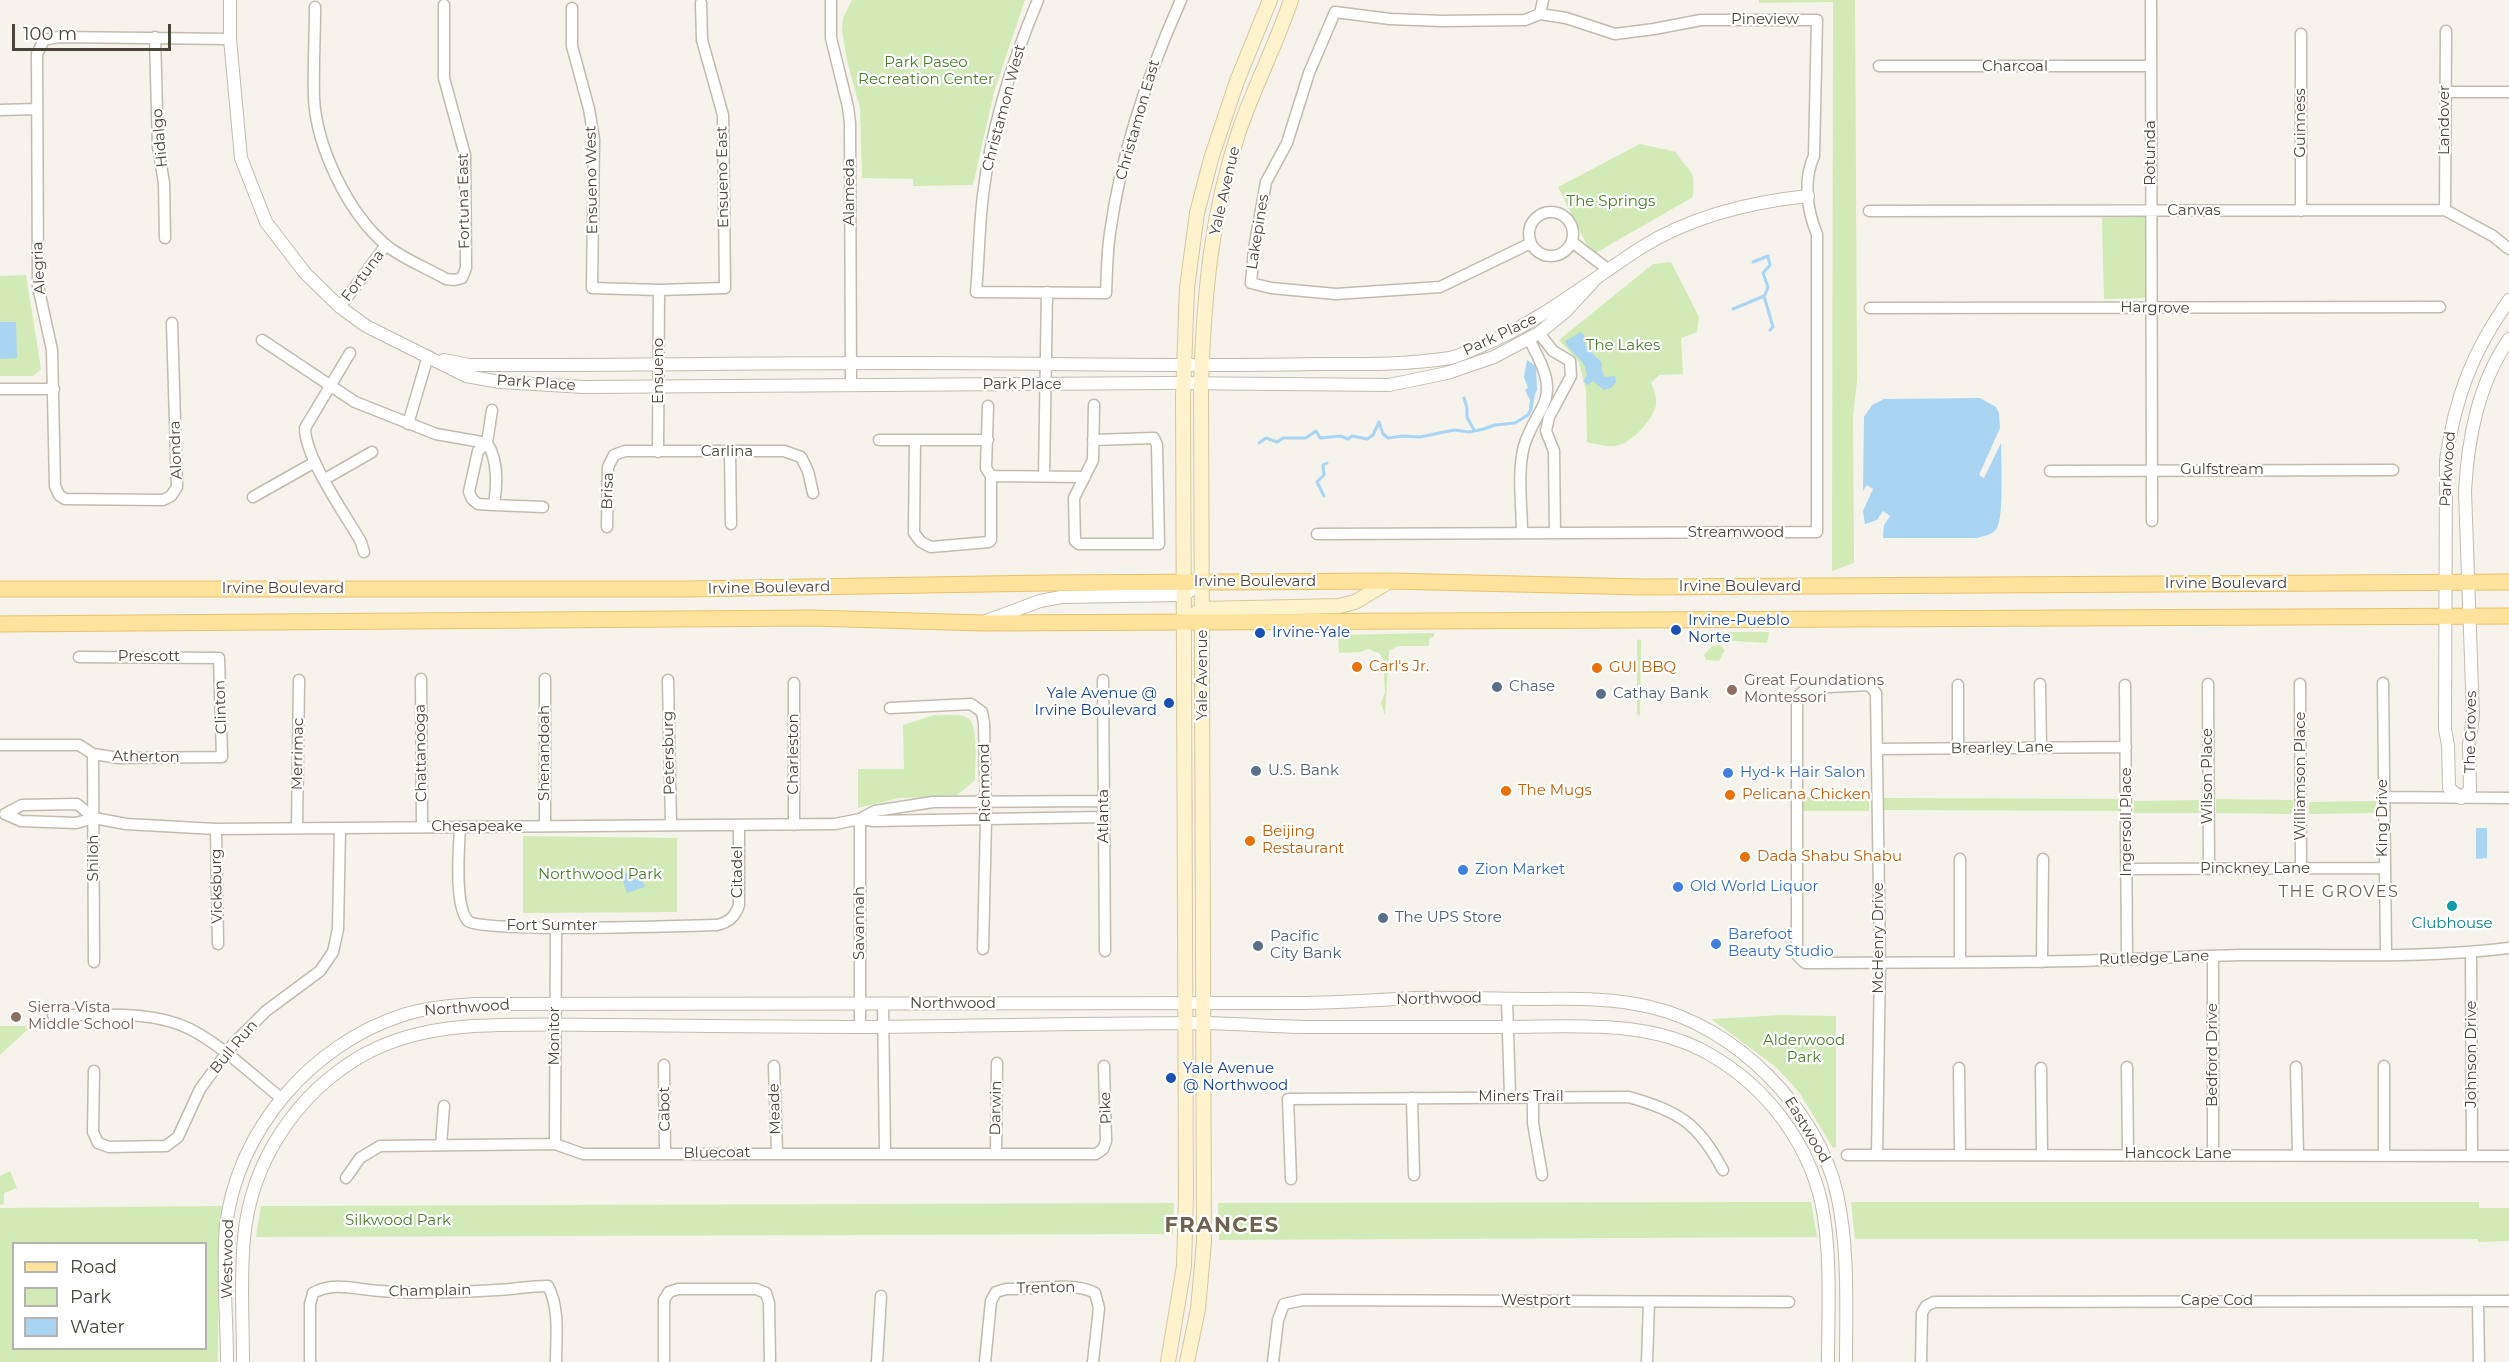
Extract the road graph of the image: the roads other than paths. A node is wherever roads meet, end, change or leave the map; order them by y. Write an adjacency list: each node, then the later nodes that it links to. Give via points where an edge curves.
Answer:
1 (230, 0): 18 (street, Park Place)
2 (831, 0): 50 (street, Alameda, via 831,38 849,115)
3 (1038, 0): 38 (street, Christamon West, via 992,143 983,195 976,292)
4 (1181, 0): 38 (street, Christamon East, via 1155,59 1124,160 1110,234 1106,292)
5 (1270, 0): 53 (main road, Yale Avenue, via 1233,92 1197,213)
6 (1291, 0): 54 (main road, Yale Avenue, via 1239,132 1225,180 1206,283)
7 (1544, 0): 14 (street)
8 (2151, 0): 20 (street, Rotunda)
9 (701, 3): 37 (street, Ensueno East, via 702,40 723,115 725,288)
10 (444, 5): 33 (street, Fortuna East, via 444,78 465,155 466,268 462,278 446,279)
11 (315, 7): 33 (street, via 314,101 320,131 341,188)
12 (572, 8): 37 (street, Ensueno West, via 572,45 594,139 592,288)
13 (1335, 12): 14 (street, Pineview, via 1443,21 1525,20); 32 (street, Lakepines, via 1309,73 1287,143 1266,182 1251,283 1336,294 1440,287)
14 (1540, 14): 25 (street, Pineview, via 1615,34 1701,20 1817,20 1814,156 1809,168)
15 (2446, 31): 21 (street, Landover)
16 (2301, 34): 28 (street, Guinness)
17 (155, 37): 18 (street); 23 (street, Alegria, via 44,40 37,54); 30 (street, Hidalgo)
18 (230, 39): 40 (street, Park Place, via 241,158 266,222 305,273)
19 (1879, 66): 20 (street, Charcoal)
20 (2151, 66): 29 (street, Rotunda)
21 (2445, 92): 22 (street); 26 (street, Landover)
22 (2509, 92)
23 (37, 109): 24 (street); 62 (street, Alegria, via 38,286 52,350)
24 (0, 110)
25 (1808, 196): 35 (street, Park Place, via 1774,199 1697,220 1651,242); 93 (street, Streamwood, via 1817,234 1817,532)
26 (2445, 210): 28 (street, Canvas); 34 (street, Canvas)
27 (1869, 211): 29 (street, Canvas)
28 (2301, 211): 29 (street, Canvas)
29 (2151, 212): 43 (street, Rotunda)
30 (165, 238)
31 (1572, 242): 32 (street, via 1555,256 1540,253); 32 (street, via 1566,218 1548,212 1532,224); 35 (street)
32 (1531, 243)
33 (386, 245): 40 (street, Fortuna)
34 (2509, 249)
35 (1609, 270): 36 (street, Park Place)
36 (1592, 283): 45 (street, Park Place, via 1566,311); 54 (street, Park Place, via 1512,333 1452,357 1390,363)
37 (659, 291): 52 (street, Ensueno)
38 (1047, 292): 51 (street)
39 (2509, 300): 99 (street, Parkwood, via 2477,350 2462,384 2452,422 2446,460)
40 (340, 307): 49 (street, Park Place, via 389,339)
41 (2440, 307): 43 (street, Hargrove)
42 (1870, 308): 43 (street, Hargrove)
43 (2151, 308): 77 (street, Rotunda)
44 (172, 324): 85 (street, Alondra, via 177,487 171,496 153,501 65,499)
45 (1534, 336): 56 (street, Park Place, via 1494,357 1447,373 1389,385); 92 (street, via 1547,383 1543,406 1522,458); 93 (street, via 1570,361 1571,376 1546,430 1554,451)
46 (2509, 339): 97 (street, Parkwood, via 2493,367 2472,424 2465,491)
47 (262, 340): 60 (street)
48 (350, 353): 60 (street)
49 (428, 356): 52 (street, Park Place, via 469,365); 58 (street, Park Place, via 466,376 500,381 584,387); 66 (street)
50 (851, 364): 51 (street, Park Place); 52 (street, Park Place); 59 (street, Alameda)
51 (1045, 364): 53 (street, Park Place); 57 (street)
52 (660, 365): 58 (street, Ensueno)
53 (1183, 366): 54 (street, Park Place); 55 (main road, Yale Avenue)
54 (1202, 366): 56 (main road, Yale Avenue)
55 (1183, 383): 56 (street, Park Place); 57 (street, Park Place); 102 (main road, Yale Avenue)
56 (1201, 383): 98 (main road, Yale Avenue)
57 (1044, 385): 59 (street, Park Place); 81 (street)
58 (660, 386): 59 (street, Park Place); 73 (street, Ensueno)
59 (851, 386)
60 (329, 387): 66 (street); 76 (street, via 305,428)
61 (0, 389): 62 (street)
62 (54, 389): 85 (street, Alegria, via 55,486)
63 (1094, 405): 70 (street)
64 (988, 406): 69 (street)
65 (492, 410): 71 (street)
66 (408, 424): 71 (street, via 436,434)
67 (879, 440): 68 (street)
68 (915, 440): 69 (street); 80 (street, via 914,533 931,547 991,540)
69 (988, 440): 80 (street, via 986,468)
70 (1093, 440): 82 (street, via 1093,460); 82 (street, via 1154,438 1158,544 1075,541 1074,498)
71 (487, 443): 87 (street, via 493,452); 87 (street, via 478,451 469,492 478,504)
72 (372, 452): 83 (street)
73 (658, 452): 74 (street, Carlina); 75 (street, Carlina, via 625,451)
74 (730, 452): 84 (street, Carlina, via 784,451 801,457); 90 (street)
75 (614, 455): 91 (street, Brisa, via 608,466)
76 (315, 462): 83 (street); 86 (street)
77 (2152, 470): 78 (street, Gulfstream); 79 (street, Gulfstream); 89 (street, Rotunda)
78 (2393, 470)
79 (2050, 471)
80 (991, 476): 81 (street)
81 (1044, 477): 82 (street)
82 (1085, 477)
83 (325, 479): 95 (street)
84 (813, 494)
85 (59, 495)
86 (253, 497)
87 (494, 505): 88 (street)
88 (543, 507)
89 (2152, 521)
90 (730, 524)
91 (607, 528)
92 (1522, 533): 93 (street, Streamwood); 94 (street, Streamwood)
93 (1555, 533)
94 (1317, 534)
95 (364, 552)
96 (1390, 581): 98 (main road, Irvine Boulevard); 99 (main road, Irvine Boulevard, via 1619,587); 103 (main road, via 1354,602 1339,606)
97 (2469, 581): 99 (main road, Irvine Boulevard); 100 (main road, Irvine Boulevard); 105 (street, The Groves)
98 (1202, 582): 102 (main road, Irvine Boulevard); 103 (main road, Yale Avenue)
99 (2445, 582): 104 (street, Parkwood)
100 (2509, 582)
101 (0, 589): 102 (main road, Irvine Boulevard)
102 (1184, 589): 107 (main road, Yale Avenue); 108 (street, via 1061,597)
103 (1202, 615): 104 (main road, Irvine Boulevard); 107 (main road, Irvine Boulevard); 174 (main road, Yale Avenue)
104 (2444, 615): 105 (main road, Irvine Boulevard); 133 (street, The Groves, via 2449,788)
105 (2470, 616): 106 (main road, Irvine Boulevard); 133 (street, The Groves, via 2470,790)
106 (2509, 616)
107 (1184, 622): 108 (main road, Irvine Boulevard); 173 (main road, Yale Avenue)
108 (982, 623): 109 (main road, Irvine Boulevard, via 777,618)
109 (0, 624)
110 (79, 657): 111 (street, Prescott)
111 (219, 658): 131 (street, Clinton)
112 (421, 679): 145 (street, Chattanooga)
113 (545, 679): 144 (street, Shenandoah)
114 (298, 680): 147 (street, Merrimac)
115 (668, 680): 141 (street, Petersburg)
116 (1103, 680): 135 (street, Atlanta)
117 (794, 683): 143 (street, Charleston)
118 (2383, 683): 132 (street, King Drive)
119 (2040, 684): 126 (street)
120 (2208, 684): 155 (street, Wilson Place)
121 (2300, 684): 152 (street, Williamson Place)
122 (1958, 685): 128 (street)
123 (2125, 685): 127 (street, Ingersoll Place)
124 (890, 708): 136 (street, Richmond, via 971,704 982,712)
125 (0, 745): 130 (street, Atherton, via 79,745)
126 (2041, 747): 127 (street, Brearley Lane); 128 (street, Brearley Lane)
127 (2126, 747): 154 (street, Ingersoll Place)
128 (1958, 748): 129 (street, Brearley Lane)
129 (1877, 749): 166 (street, McHenry Drive, via 1876,693 1872,687 1813,686 1804,690 1797,703); 169 (street, McHenry Drive)
130 (93, 754): 131 (street, Atherton, via 119,758); 137 (street, Shiloh)
131 (222, 757)
132 (2384, 797): 133 (street); 153 (street, King Drive)
133 (2461, 798): 134 (street)
134 (2509, 798)
135 (1104, 801): 136 (street, Chesapeake); 138 (street, Atlanta)
136 (985, 802): 139 (street, Chesapeake, via 933,802 875,811); 140 (street, Richmond)
137 (94, 818): 137 (street, Chesapeake, via 77,804 22,805 5,814 21,821 76,823); 149 (street, Chesapeake, via 126,824); 168 (street, Shiloh)
138 (1104, 818): 140 (street, Chesapeake); 161 (street, Atlanta)
139 (860, 819): 140 (street, Chesapeake); 143 (street, Chesapeake); 172 (street, Savannah)
140 (986, 820): 160 (street, Richmond)
141 (670, 825): 142 (street, Chesapeake); 144 (street, Chesapeake)
142 (739, 825): 143 (street, Chesapeake); 156 (street, Citadel, via 738,905)
143 (794, 825)
144 (545, 826): 146 (street, Chesapeake)
145 (422, 827): 146 (street, Chesapeake); 148 (street, Chesapeake)
146 (460, 827): 157 (street, Fort Sumter, via 460,905 467,920 479,926)
147 (297, 828): 148 (street, Chesapeake); 149 (street, Chesapeake)
148 (340, 828): 186 (street, Bull Run, via 338,929 333,952 320,971 266,1011)
149 (216, 829): 158 (street, Vicksburg)
150 (1960, 859): 167 (street)
151 (2043, 859): 170 (street)
152 (2301, 868): 153 (street, Pinckney Lane); 155 (street, Pinckney Lane)
153 (2383, 868): 163 (street, King Drive)
154 (2127, 869): 155 (street, Pinckney Lane); 165 (street, Ingersoll Place)
155 (2209, 869)
156 (733, 918): 157 (street, Fort Sumter, via 717,925)
157 (556, 927): 175 (street, Monitor)
158 (218, 944)
159 (2509, 948): 162 (street, Rutledge Lane)
160 (983, 949)
161 (1105, 951)
162 (2471, 953): 163 (street, Rutledge Lane); 215 (street, Johnson Drive)
163 (2386, 954): 164 (street, Rutledge Lane)
164 (2213, 956): 165 (street, Rutledge Lane); 212 (street, Bedford Drive)
165 (2127, 958): 170 (street, Rutledge Lane)
166 (1800, 960): 169 (street, Rutledge Lane)
167 (1960, 961): 169 (street, Rutledge Lane); 170 (street, Rutledge Lane)
168 (94, 962)
169 (1880, 962): 217 (street, McHenry Drive)
170 (2042, 962)
171 (1506, 999): 174 (street, Northwood); 177 (street, Northwood, via 1607,1000); 184 (street)
172 (861, 1003): 175 (street, Northwood); 176 (street, Northwood); 183 (street, Savannah)
173 (1184, 1003): 174 (street, Northwood); 176 (street, Northwood); 179 (main road, Yale Avenue)
174 (1203, 1003): 180 (main road, Yale Avenue)
175 (555, 1004): 181 (street, Monitor); 199 (street, Northwood, via 475,1004 404,1014 348,1041)
176 (883, 1004): 182 (street)
177 (1652, 1007): 244 (street, Eastwood, via 1702,1027 1767,1074 1787,1095 1821,1148 1830,1169 1845,1250)
178 (53, 1016): 186 (street, via 148,1017 188,1028)
179 (1184, 1023): 180 (street, Northwood); 182 (street, Northwood); 239 (main road, Yale Avenue, via 1185,1241 1180,1300)
180 (1203, 1023): 184 (street, Northwood, via 1325,1028); 240 (main road, Yale Avenue, via 1204,1242 1198,1309)
181 (555, 1025): 183 (street, Northwood); 202 (street, Northwood, via 460,1028 390,1041 341,1069); 203 (street, Monitor)
182 (883, 1026): 183 (street, Northwood); 207 (street)
183 (860, 1027)
184 (1506, 1027): 185 (street, Northwood); 197 (street)
185 (1645, 1032): 243 (street, Eastwood, via 1690,1044 1712,1056 1751,1083 1792,1132 1805,1156 1822,1206)
186 (225, 1053): 196 (street, Bull Run, via 200,1089 178,1137 166,1146 109,1147 98,1143 93,1132); 199 (street)
187 (997, 1063): 209 (street, Darwin)
188 (664, 1065): 208 (street, Cabot)
189 (774, 1066): 206 (street, Meade)
190 (1104, 1066): 205 (street, Pike)
191 (2384, 1066): 214 (street)
192 (2127, 1067): 211 (street)
193 (2296, 1067): 213 (street)
194 (1959, 1068): 218 (street)
195 (2041, 1068): 210 (street)
196 (94, 1071)
197 (1510, 1096): 198 (street, Miners Trail); 200 (street, Miners Trail)
198 (1533, 1097): 220 (street, Miners Trail, via 1629,1097 1657,1106 1681,1116 1700,1133); 222 (street)
199 (281, 1098): 230 (street, Westwood, via 236,1174 226,1226)
200 (1412, 1098): 221 (street); 224 (street, Miners Trail, via 1288,1099)
201 (444, 1106): 204 (street)
202 (297, 1109): 231 (street, Westwood, via 267,1155 246,1220)
203 (555, 1144): 204 (street, Bluecoat); 208 (street, Bluecoat, via 583,1154)
204 (441, 1145): 223 (street, Bluecoat, via 380,1146 360,1158)
205 (1103, 1149): 209 (street, Bluecoat, via 1096,1154)
206 (777, 1152): 207 (street, Bluecoat); 208 (street, Bluecoat)
207 (885, 1152): 209 (street, Bluecoat)
208 (665, 1153)
209 (996, 1153)
210 (2042, 1154): 211 (street, Hancock Lane); 218 (street, Hancock Lane)
211 (2128, 1154): 212 (street, Hancock Lane)
212 (2213, 1154): 213 (street, Hancock Lane)
213 (2298, 1154): 214 (street, Hancock Lane)
214 (2384, 1154): 215 (street, Hancock Lane)
215 (2472, 1154): 219 (street, Hancock Lane)
216 (1847, 1155): 217 (street, Hancock Lane)
217 (1878, 1155): 218 (street, Hancock Lane)
218 (1960, 1155)
219 (2509, 1156)
220 (1723, 1170)
221 (1414, 1175)
222 (1542, 1175)
223 (346, 1178)
224 (1291, 1179)
225 (881, 1296): 236 (street)
226 (2478, 1301): 227 (street, Cape Cod); 245 (street, Cape Cod, via 1934,1302 1926,1306 1921,1322); 246 (street)
227 (2509, 1301)
228 (1649, 1302): 229 (street, Westport); 241 (street, Westport, via 1303,1300 1284,1304); 242 (street)
229 (1789, 1302)
230 (227, 1362)
231 (243, 1362)
232 (310, 1362): 233 (street, Champlain, via 310,1304 313,1293 324,1287 381,1291 548,1286 556,1306)
233 (556, 1362)
234 (664, 1362): 235 (street, via 664,1300 669,1292 756,1289 766,1293 769,1303)
235 (770, 1362)
236 (877, 1362)
237 (985, 1362): 238 (street, Trenton, via 991,1301 996,1292 1074,1287 1095,1293 1099,1308)
238 (1093, 1362)
239 (1168, 1362)
240 (1187, 1362)
241 (1273, 1362)
242 (1647, 1362)
243 (1828, 1362)
244 (1846, 1362)
245 (1921, 1362)
246 (2479, 1362)

